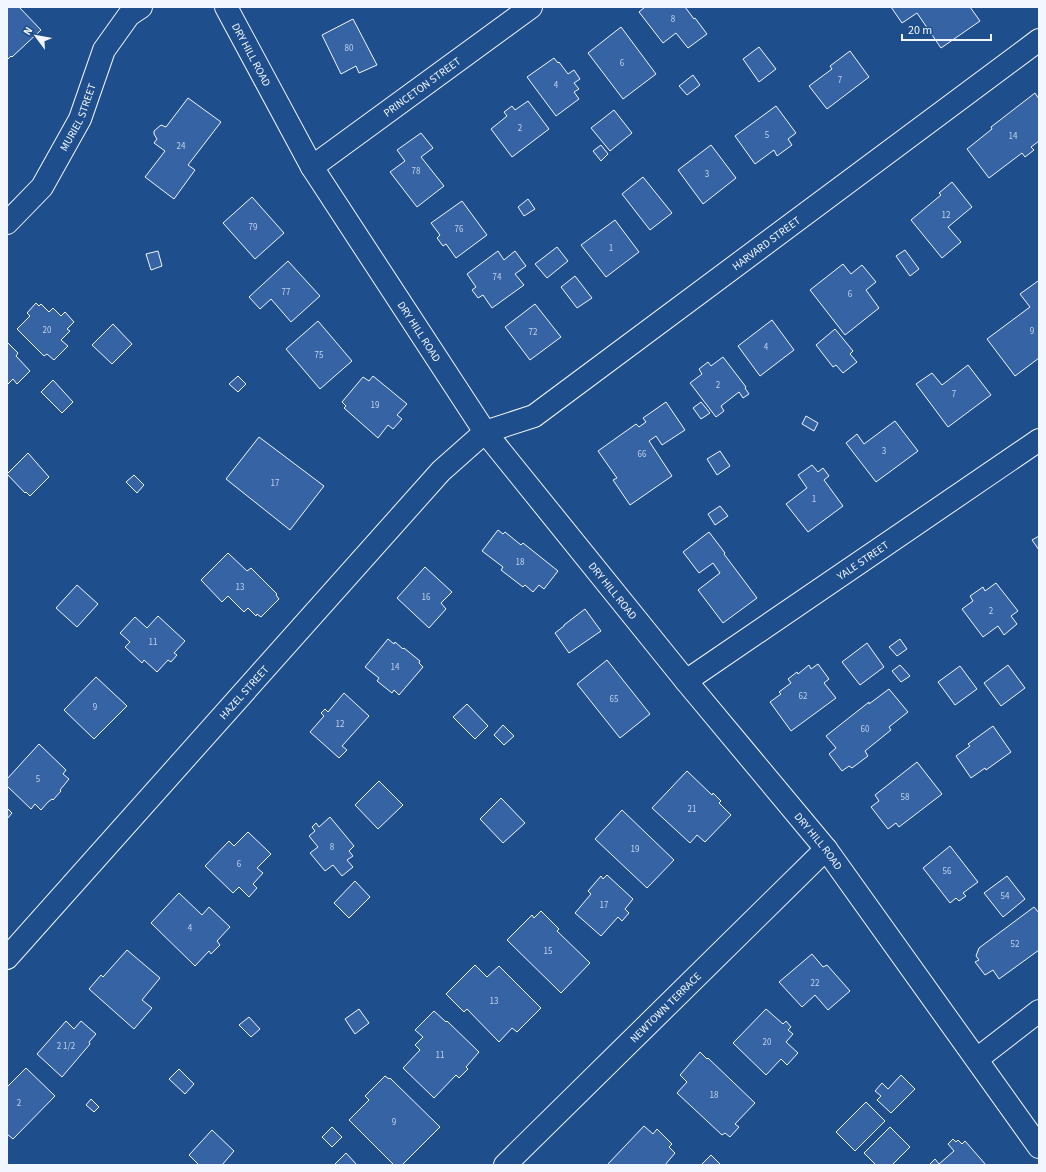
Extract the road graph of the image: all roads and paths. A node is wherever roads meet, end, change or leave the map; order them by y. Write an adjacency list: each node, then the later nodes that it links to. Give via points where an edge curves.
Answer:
1 (141, 7): 6 (street, MURIEL STREET, via 128,15 104,50 80,119 42,187)
2 (226, 7): 5 (street, DRY HILL ROAD)
3 (531, 7): 5 (street, PRINCETON STREET)
4 (1039, 40): 7 (street, HARVARD STREET, via 534,416)
5 (312, 167): 7 (street, DRY HILL ROAD)
6 (7, 223)
7 (485, 432): 9 (street, DRY HILL ROAD); 11 (street, HAZEL STREET, via 441,471)
8 (1039, 440): 9 (street, YALE STREET)
9 (686, 681): 10 (street, DRY HILL ROAD)
10 (826, 849): 13 (street, DRY HILL ROAD); 15 (street, NEWTOWN TERRACE)
11 (7, 958)
12 (1039, 1012): 13 (street)
13 (976, 1059): 14 (street, DRY HILL ROAD)
14 (1039, 1147)
15 (505, 1165)

